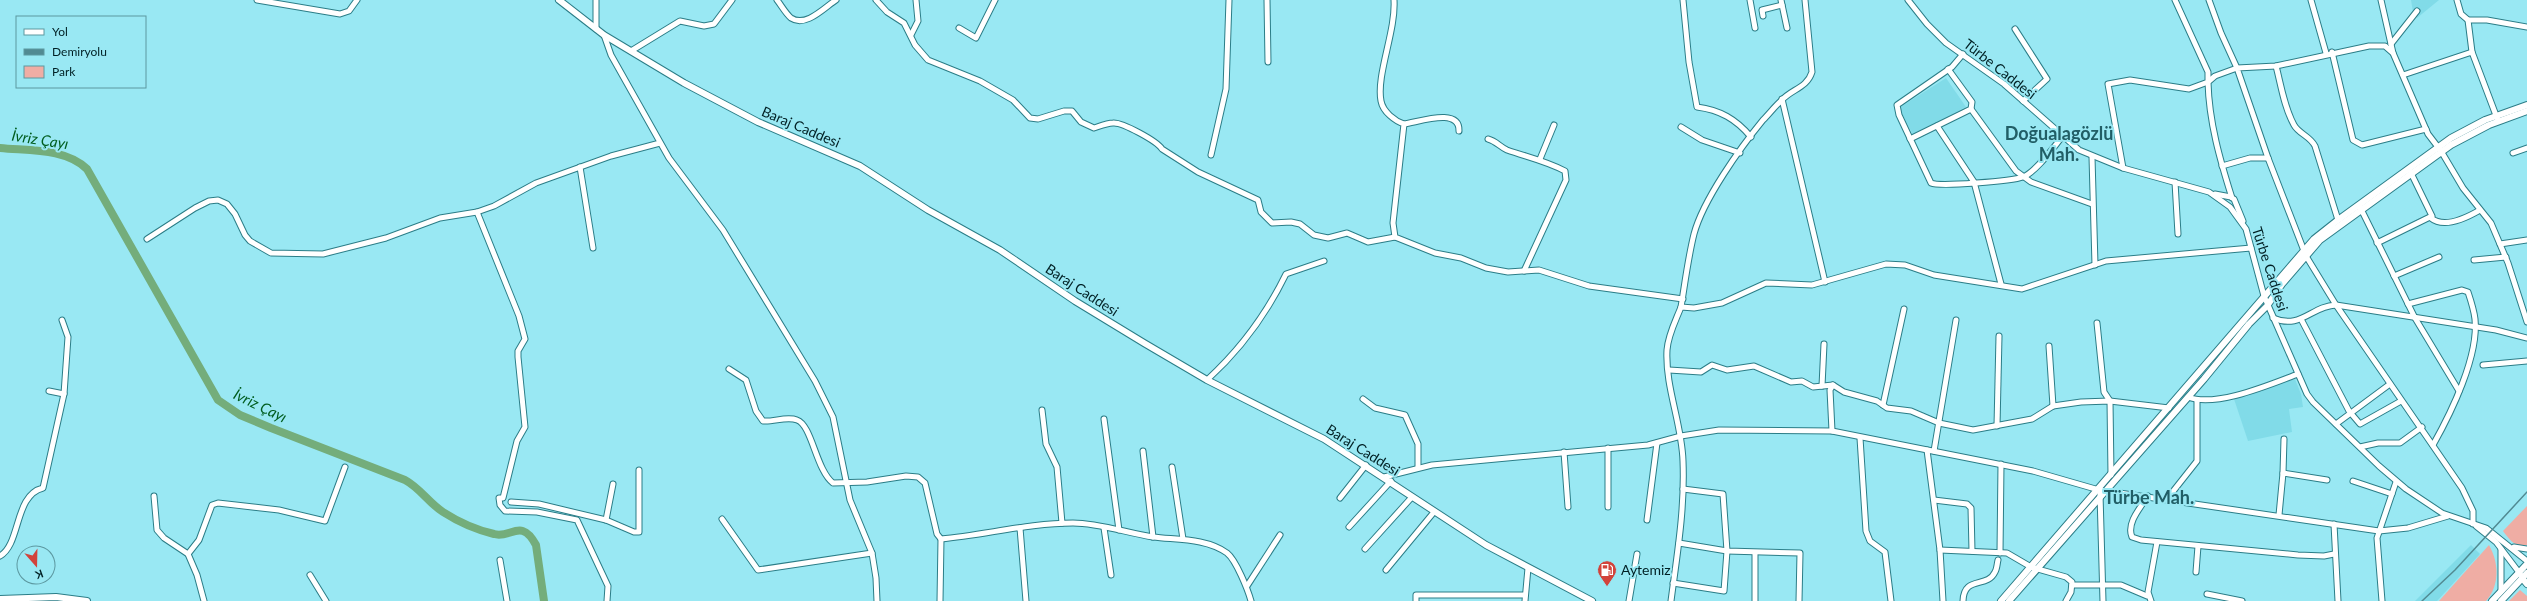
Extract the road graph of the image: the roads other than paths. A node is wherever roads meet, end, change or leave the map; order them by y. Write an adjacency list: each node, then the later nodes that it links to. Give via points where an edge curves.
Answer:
1 (257, 0): 2 (street, via 340,14 349,11)
2 (357, 0)
3 (559, 0): 31 (main road, Baraj Caddesi)
4 (596, 0): 31 (street)
5 (732, 0): 36 (street, via 714,24 704,26 680,21)
6 (777, 0): 7 (street, via 790,18 798,20 811,18)
7 (836, 0)
8 (876, 0): 34 (street, via 887,12 904,23)
9 (916, 0): 34 (street, via 918,20)
10 (995, 0): 28 (street, via 976,38)
11 (1228, 0): 68 (street, via 1226,89)
12 (1267, 0): 41 (street)
13 (1394, 0): 53 (street, via 1392,33 1381,102 1386,111)
14 (1683, 0): 59 (street, via 1689,62 1697,107 1728,116 1740,124)
15 (1750, 0): 29 (street)
16 (1805, 0): 47 (street, via 1812,72 1808,81)
17 (1908, 0): 40 (street, Türbe Caddesi, via 1932,29)
18 (2175, 0): 46 (street, via 2208,72)
19 (2209, 0): 43 (street)
20 (2310, 0): 39 (street)
21 (2381, 0): 35 (street)
22 (2457, 0): 26 (street, via 2461,14)
23 (1781, 2): 25 (street, via 1762,10); 30 (street)
24 (2417, 11): 35 (street)
25 (1763, 16)
26 (2468, 20): 27 (street, via 2487,20); 38 (street)
27 (2527, 27)
28 (959, 28)
29 (1755, 28)
30 (1787, 28)
31 (596, 29): 33 (main road, Baraj Caddesi)
32 (2015, 29): 48 (street, via 2047,79)
33 (604, 35): 36 (main road, Baraj Caddesi); 63 (street, via 611,54)
34 (911, 35): 90 (street, via 915,45 928,60 980,80 1013,100 1030,118 1038,119 1072,111 1081,122 1094,128 1114,122 1159,143 1162,149 1198,172 1258,200 1261,212 1272,223 1300,224 1314,235 1328,238 1347,234 1368,242)
35 (2391, 44): 37 (street)
36 (630, 51): 132 (main road, Baraj Caddesi, via 743,115 860,166 939,217 1009,255 1099,316)
37 (2393, 52): 39 (street, via 2385,46); 45 (street)
38 (2472, 52): 45 (street); 52 (street)
39 (2329, 53): 42 (street); 57 (street, via 2353,140 2362,145)
40 (1963, 54): 44 (street); 48 (street, Türbe Caddesi)
41 (1268, 62)
42 (2276, 66): 43 (street); 87 (street, via 2284,98 2295,126 2311,138 2315,146)
43 (2238, 68): 46 (street, via 2215,76); 70 (street)
44 (1948, 69): 50 (street, via 1972,102); 62 (street, via 1897,105)
45 (2403, 74): 57 (street)
46 (2208, 82): 72 (street, via 2209,103); 74 (street, via 2189,88 2130,80 2108,84)
47 (1782, 99): 59 (street); 105 (street)
48 (2023, 101): 60 (street, Türbe Caddesi)
49 (2527, 105): 52 (main road)
50 (1971, 108): 55 (street); 76 (street, via 2016,171)
51 (2527, 111): 52 (main road)
52 (2497, 118): 65 (main road, via 2468,129)
53 (1404, 124): 58 (street, via 1448,117 1456,120); 90 (street, via 1393,223)
54 (1554, 125): 71 (street)
55 (1937, 126): 62 (street); 77 (street)
56 (1681, 127): 66 (street, via 1702,140)
57 (2426, 129): 65 (street)
58 (1459, 131)
59 (1751, 137): 66 (street)
60 (2062, 137): 69 (street, Türbe Caddesi); 76 (street, via 2044,159)
61 (1488, 139): 71 (street, via 1496,141 1505,149)
62 (1910, 139): 77 (street, via 1931,183)
63 (660, 143): 73 (street); 178 (street, via 723,230 815,381 833,417)
64 (2527, 148): 67 (street)
65 (2440, 149): 75 (main road); 83 (main road); 84 (street, via 2463,188)
66 (1740, 153): 108 (street, via 1700,215)
67 (2513, 153)
68 (1211, 155)
69 (2092, 157): 74 (street, Türbe Caddesi); 81 (street)
70 (2268, 158): 72 (street, via 2250,158); 97 (street)
71 (1540, 159): 103 (street, via 1565,170 1566,180)
72 (2222, 166): 80 (street)
73 (580, 167): 85 (street, via 536,183 511,198); 95 (street)
74 (2123, 168): 78 (street, Türbe Caddesi)
75 (2411, 173): 83 (main road); 86 (street, via 2432,214)
76 (2024, 177): 77 (street); 81 (street, via 2031,182)
77 (1974, 182): 106 (street)
78 (2176, 182): 79 (street, Türbe Caddesi); 89 (street)
79 (2214, 194): 80 (street); 82 (street, Türbe Caddesi)
80 (2232, 198): 82 (street, via 2227,200); 88 (street)
81 (2092, 204): 102 (street)
82 (2228, 205): 88 (street, Türbe Caddesi)
83 (2360, 207): 87 (main road); 93 (street); 97 (main road)
84 (2480, 210): 86 (street, via 2452,221 2438,222); 94 (street, via 2490,223)
85 (477, 212): 91 (street, via 440,218 386,238 322,254 283,254 271,253 250,241 235,214 227,204 218,200 209,201 172,221); 198 (street, via 519,316 525,339 518,351 525,427 517,441 503,498 499,498 500,505 505,511)
86 (2431, 218): 93 (street)
87 (2338, 220): 97 (main road)
88 (2246, 230): 96 (street, Türbe Caddesi)
89 (2178, 234)
90 (1395, 237): 103 (street, via 1434,253 1461,258 1486,268 1508,272)
91 (147, 239)
92 (2527, 240): 94 (street)
93 (2378, 243): 104 (street)
94 (2500, 244): 99 (street)
95 (593, 248)
96 (2251, 248): 102 (street); 107 (street, Türbe Caddesi)
97 (2305, 253): 107 (main road); 110 (street); 111 (main road)
98 (2439, 257): 104 (street)
99 (2506, 257): 100 (street); 114 (street)
100 (2474, 260)
101 (1324, 261): 132 (street, via 1286,274 1271,304 1248,338)
102 (2095, 265): 106 (street, via 2028,288 2015,289)
103 (1524, 271): 108 (street, via 1539,270 1618,292 1672,295)
104 (2394, 276): 109 (street)
105 (1825, 282): 106 (street, via 1886,264 1905,265 1934,274); 112 (street, via 1799,285 1766,283 1722,304)
106 (2001, 284)
107 (2264, 296): 111 (street, Türbe Caddesi); 146 (main road, via 2255,310)
108 (1683, 299): 112 (street)
109 (2408, 304): 116 (street); 122 (street, via 2466,291 2473,309)
110 (2336, 305): 116 (street); 117 (street, via 2327,305); 133 (street)
111 (2267, 306): 115 (street, Türbe Caddesi); 139 (main road)
112 (1681, 307): 130 (street, via 1667,350)
113 (1904, 309): 144 (street)
114 (2526, 314): 120 (street)
115 (2273, 318): 117 (street, via 2286,322); 131 (street, Türbe Caddesi)
116 (2415, 318): 122 (street); 137 (street)
117 (2301, 319): 148 (street)
118 (62, 320): 138 (street, via 68,337)
119 (1956, 320): 150 (street)
120 (2527, 322)
121 (2097, 323): 141 (street, via 2104,392)
122 (2474, 327): 124 (street); 137 (street, via 2470,362)
123 (2000, 336): 152 (street)
124 (2527, 338)
125 (1824, 344): 135 (street)
126 (2049, 346): 145 (street)
127 (2527, 361): 128 (street)
128 (2483, 365)
129 (729, 369): 178 (street, via 746,380 756,411 763,421 799,421 806,430 819,465 828,479 833,483)
130 (1669, 370): 135 (street, via 1701,372 1712,365 1727,370 1754,366 1791,382 1802,381 1813,387); 155 (street)
131 (2298, 374): 142 (street, via 2239,395); 151 (street, Türbe Caddesi, via 2310,398)
132 (1207, 380): 167 (main road, Baraj Caddesi, via 1324,439)
133 (2390, 384): 143 (street); 148 (street)
134 (1833, 385): 135 (street); 144 (street, via 1844,392 1857,394); 154 (street, via 1830,390)
135 (1822, 386)
136 (48, 391): 138 (street)
137 (2460, 392): 159 (street)
138 (64, 394): 230 (street, via 43,488 30,498 15,525 7,552)
139 (2188, 397): 142 (street); 183 (main road)
140 (1363, 399): 170 (street, via 1375,408 1405,415 1418,444)
141 (2110, 400): 145 (street); 146 (street); 173 (street)
142 (2197, 400): 190 (street, via 2197,461)
143 (2401, 401): 148 (street, via 2360,424); 153 (street)
144 (1883, 405): 150 (street, via 1912,411)
145 (2053, 406): 152 (street, via 2032,419)
146 (2169, 408): 173 (main road)
147 (1042, 410): 202 (street, via 1046,444 1057,467)
148 (2350, 413): 151 (street)
149 (1104, 419): 208 (street)
150 (1939, 423): 152 (street, via 1973,430); 164 (street)
151 (2336, 424): 160 (street, Türbe Caddesi)
152 (1997, 426)
153 (2422, 427): 159 (street); 160 (street, via 2400,444 2378,443)
154 (1832, 431): 155 (street, via 1719,430); 156 (street)
155 (1681, 436): 158 (street); 181 (street)
156 (1860, 438): 162 (street); 271 (street, via 1866,531 1870,541 1885,552)
157 (2284, 439): 172 (street)
158 (1657, 443): 161 (street); 201 (street)
159 (2433, 445): 204 (street, via 2470,500 2474,511)
160 (2360, 447): 179 (street, Türbe Caddesi)
161 (1608, 448): 165 (street); 194 (street)
162 (1927, 450): 164 (street); 191 (street)
163 (1143, 451): 211 (street)
164 (1934, 451): 166 (street)
165 (1564, 452): 170 (street); 193 (street)
166 (2001, 464): 182 (street); 226 (street)
167 (1366, 465): 174 (main road, Baraj Caddesi); 189 (street)
168 (345, 467): 227 (street, via 325,522 279,510 218,503 212,505 199,540)
169 (1172, 467): 213 (street)
170 (1418, 467): 174 (street)
171 (639, 470): 200 (street, via 639,532)
172 (2283, 473): 175 (street); 196 (street)
173 (2111, 476): 182 (main road)
174 (1384, 477): 176 (main road, Baraj Caddesi)
175 (2327, 480)
176 (1391, 481): 187 (main road, Baraj Caddesi); 205 (street)
177 (2353, 481): 184 (street)
178 (845, 482): 212 (street, via 918,477 925,483 937,534); 224 (street)
179 (2396, 482): 184 (street); 197 (street, Türbe Caddesi)
180 (613, 484): 200 (street)
181 (1683, 489): 215 (street); 222 (street, via 1723,494)
182 (2099, 490): 183 (street); 188 (street); 236 (main road)
183 (2107, 490): 186 (street); 188 (main road)
184 (2392, 494): 209 (street)
185 (154, 496): 227 (street, via 157,530 164,538)
186 (2148, 496): 190 (street); 214 (street, via 2133,520 2130,532 2132,537)
187 (1412, 497): 195 (main road, Baraj Caddesi); 219 (street)
188 (2101, 497): 236 (main road); 244 (street)
189 (1340, 498)
190 (2167, 499): 196 (street)
191 (1934, 500): 221 (street); 223 (street, via 1967,504 1971,508)
192 (511, 502): 198 (street, via 539,504)
193 (1568, 507)
194 (1608, 507)
195 (1434, 512): 235 (main road, Baraj Caddesi); 237 (street)
196 (2279, 515): 203 (street)
197 (2448, 516): 204 (street, Türbe Caddesi); 209 (street, via 2408,528)
198 (578, 517): 200 (street); 258 (street, via 608,586)
199 (722, 519): 224 (street, via 758,570)
200 (606, 520)
201 (1647, 520)
202 (1062, 523): 206 (street); 207 (street)
203 (2334, 524): 209 (street); 229 (street)
204 (2473, 524): 217 (street, Türbe Caddesi, via 2486,528); 218 (street, Türbe Caddesi)
205 (1349, 527)
206 (1020, 528): 212 (street); 261 (street)
207 (1104, 528): 208 (street); 240 (street)
208 (1119, 530): 211 (street)
209 (2379, 531): 281 (street, via 2378,566)
210 (1280, 535): 247 (street)
211 (1153, 537): 213 (street)
212 (941, 539): 260 (street)
213 (1183, 539): 247 (street, via 1228,553)
214 (2157, 542): 216 (street); 252 (street)
215 (1679, 543): 222 (street); 243 (street)
216 (2198, 546): 229 (street, via 2298,555); 238 (street)
217 (2512, 547): 220 (street, Türbe Caddesi); 233 (street, Türbe Caddesi)
218 (2501, 548): 241 (street, Türbe Caddesi); 248 (street)
219 (1365, 549)
220 (2527, 549)
221 (1940, 550): 223 (street); 272 (street)
222 (1726, 551): 225 (street); 243 (street, via 1724,591)
223 (1972, 551): 226 (street)
224 (872, 553): 259 (street)
225 (1755, 553): 269 (street); 270 (street, via 1800,553)
226 (2000, 553): 236 (street, via 2007,553)
227 (188, 554): 255 (street)
228 (1637, 554): 267 (street)
229 (2334, 554): 280 (street)
230 (0, 556)
231 (500, 560): 257 (street)
232 (1998, 560): 273 (street, via 1995,573 1988,579 1968,586 1963,593)
233 (2527, 561)
234 (2527, 564): 241 (main road)
235 (1528, 568): 251 (street); 266 (main road, Baraj Caddesi)
236 (2034, 568): 246 (street, via 2066,577); 274 (main road); 275 (main road)
237 (1386, 570)
238 (2196, 572)
239 (2527, 573): 241 (main road)
240 (1111, 575)
241 (2521, 575): 245 (main road); 248 (main road); 283 (main road)
242 (310, 576): 256 (street)
243 (1673, 583): 268 (street)
244 (2101, 584): 246 (street); 252 (street, via 2121,585); 277 (street)
245 (2527, 584)
246 (2072, 585): 276 (street)
247 (1247, 586): 262 (street)
248 (2501, 591): 282 (main road)
249 (1456, 594): 251 (street); 263 (street, via 1416,594); 264 (street)
250 (2207, 594): 279 (street)
251 (1525, 595): 265 (street)
252 (2147, 596): 278 (street)
253 (0, 600): 254 (main road, via 56,597)
254 (87, 601)
255 (204, 601)
256 (326, 601)
257 (507, 601)
258 (607, 601)
259 (877, 601)
260 (940, 601)
261 (1026, 601)
262 (1251, 601)
263 (1416, 601)
264 (1455, 601)
265 (1525, 601)
266 (1592, 601)
267 (1629, 601)
268 (1671, 601)
269 (1755, 601)
270 (1799, 601)
271 (1891, 601)
272 (1943, 601)
273 (1963, 601)
274 (2001, 601)
275 (2009, 601)
276 (2066, 601)
277 (2103, 601)
278 (2150, 601)
279 (2242, 601)
280 (2338, 601)
281 (2382, 601)
282 (2492, 601)
283 (2501, 601)

